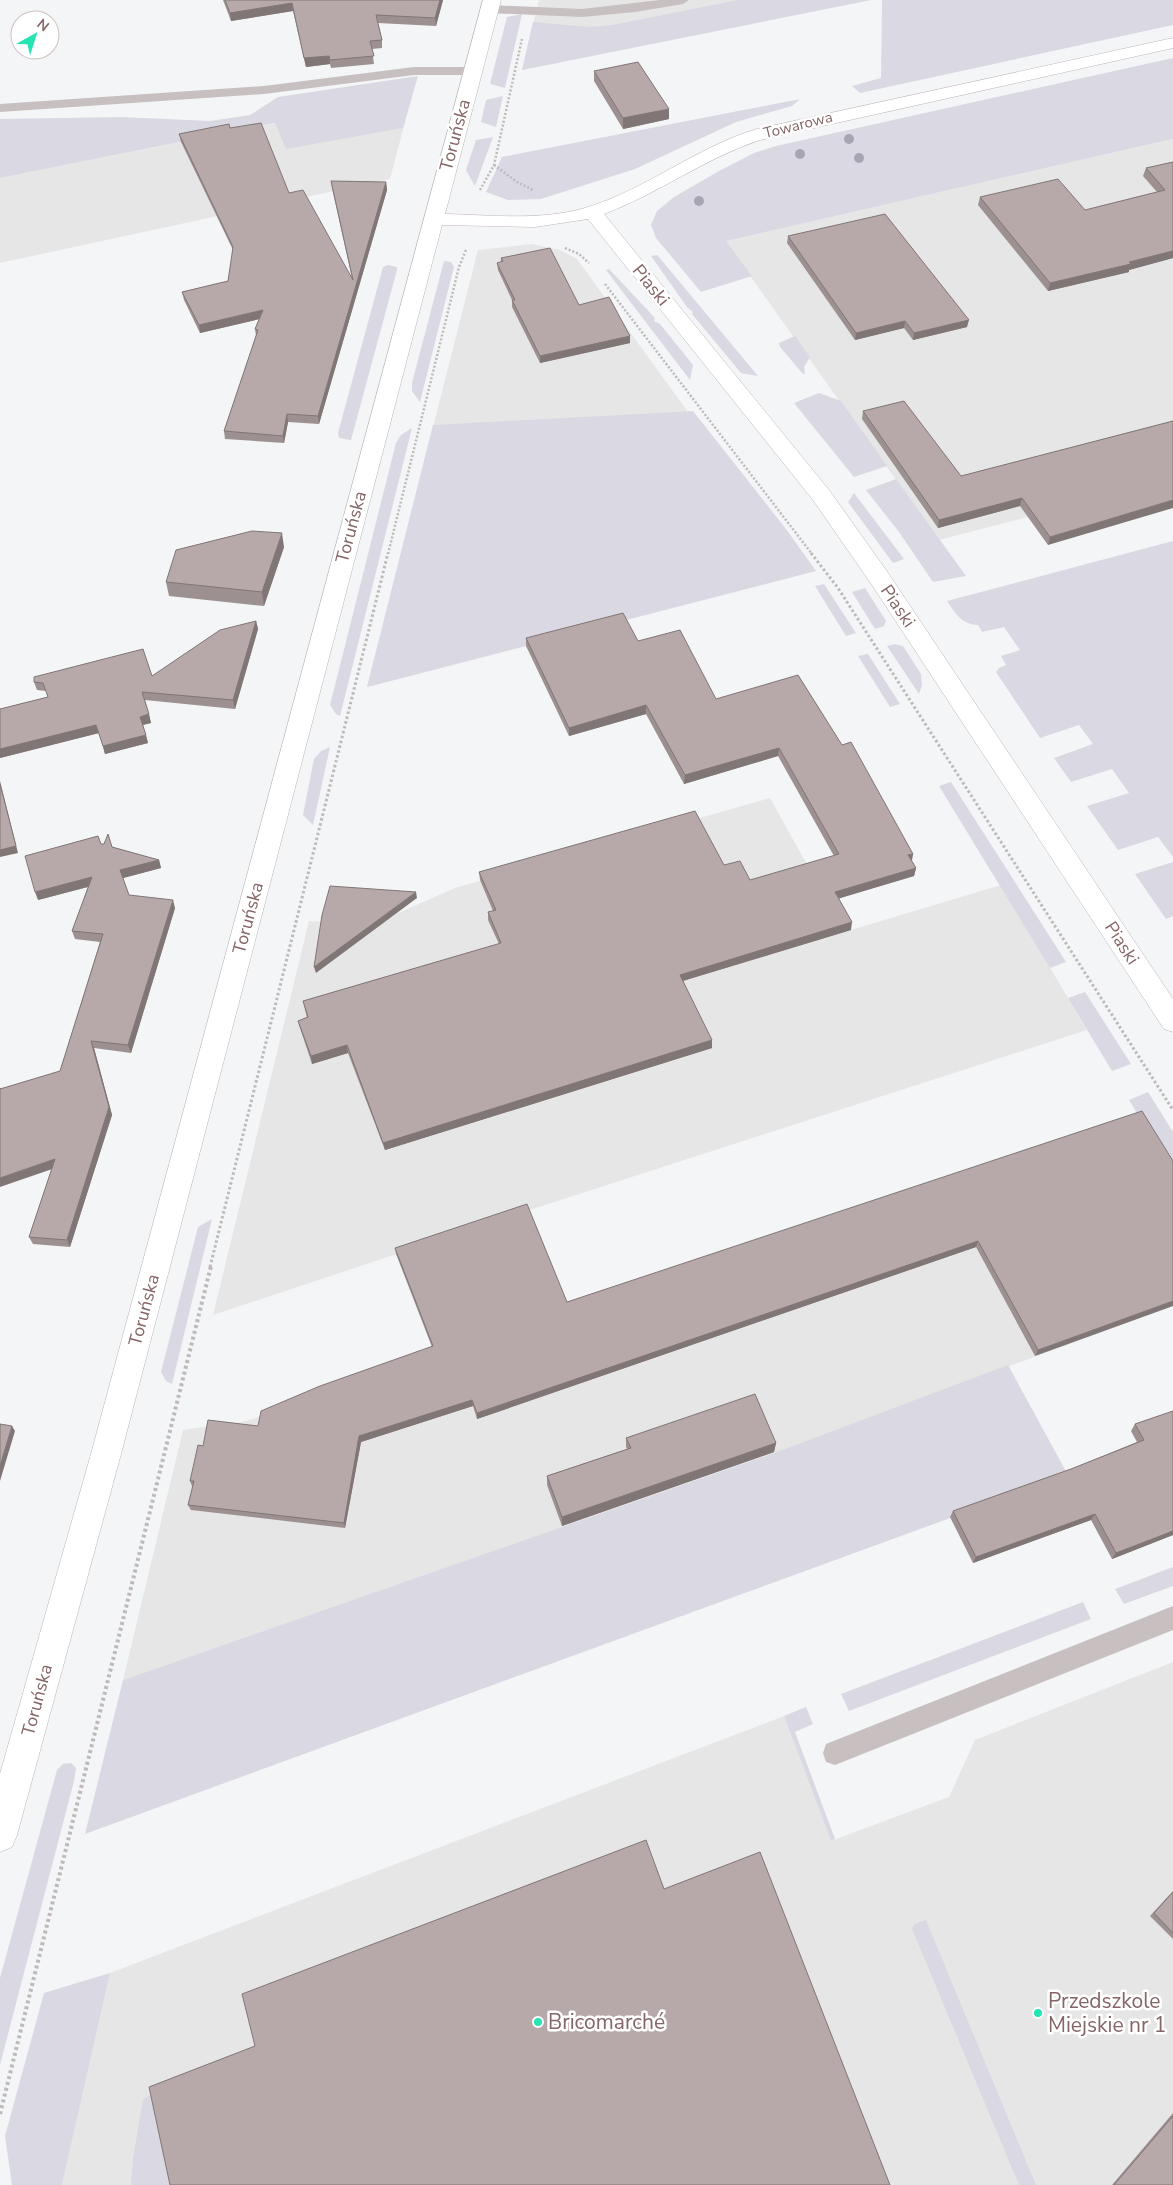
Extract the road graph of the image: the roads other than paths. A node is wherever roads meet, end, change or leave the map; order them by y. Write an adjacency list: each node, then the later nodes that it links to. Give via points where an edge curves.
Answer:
1 (683, 0): 2 (lane, via 582,13)
2 (490, 4): 4 (street, Toruńska)
3 (1173, 43): 6 (street, Towarowa, via 774,130 734,143)
4 (473, 71): 5 (lane, via 414,71 264,90); 7 (street, Toruńska)
5 (0, 108)
6 (592, 212): 7 (street, Towarowa, via 557,219); 8 (street, Piaski, via 820,495 878,576)
7 (433, 219): 11 (street, Toruńska, via 106,1454)
8 (1173, 1021)
9 (1173, 1618): 10 (lane)
10 (835, 1754)
11 (0, 1835)

